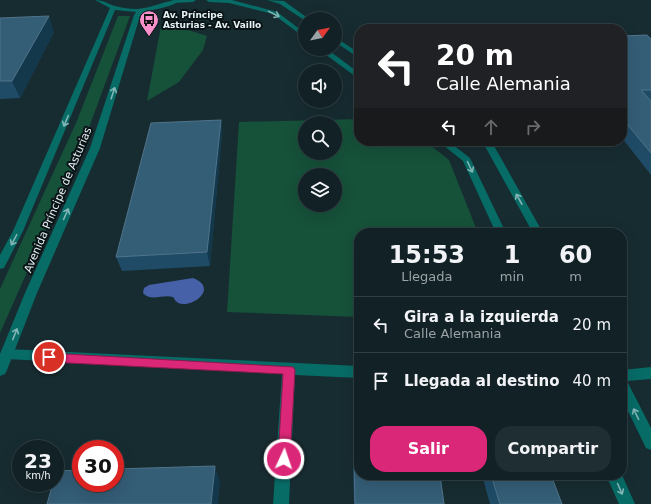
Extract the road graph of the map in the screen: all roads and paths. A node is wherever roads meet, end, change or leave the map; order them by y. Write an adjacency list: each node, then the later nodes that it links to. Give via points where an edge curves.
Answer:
1 (98, 0): 6 (street, via 103,5)
2 (194, 0): 5 (street)
3 (209, 0): 9 (street, one-way to 9, via 229,1 275,13)
4 (270, 0): 8 (street, via 282,2)
5 (175, 1): 7 (street)
6 (113, 8): 7 (street); 18 (street, one-way to 18, via 18,231)
7 (143, 10): 19 (street, Avenida Príncipe de Asturias, one-way to 7, via 95,148 137,15)
8 (298, 13)
9 (298, 31)
10 (342, 44): 11 (street)
11 (354, 52)
12 (331, 56): 13 (street)
13 (354, 73)
14 (449, 146): 16 (street, one-way to 16, via 467,160)
15 (490, 146): 17 (street, one-way to 15)
16 (500, 228)
17 (535, 228)
18 (0, 265)
19 (7, 354): 20 (street, Avenida Príncipe de Asturias); 21 (street)
20 (0, 370)
21 (289, 370): 22 (street); 28 (street)
22 (354, 372)
23 (651, 373): 24 (street)
24 (627, 375)
25 (627, 395): 26 (street, one-way to 25)
26 (651, 444)
27 (616, 480): 29 (street, one-way to 29)
28 (281, 504)
29 (626, 504)

